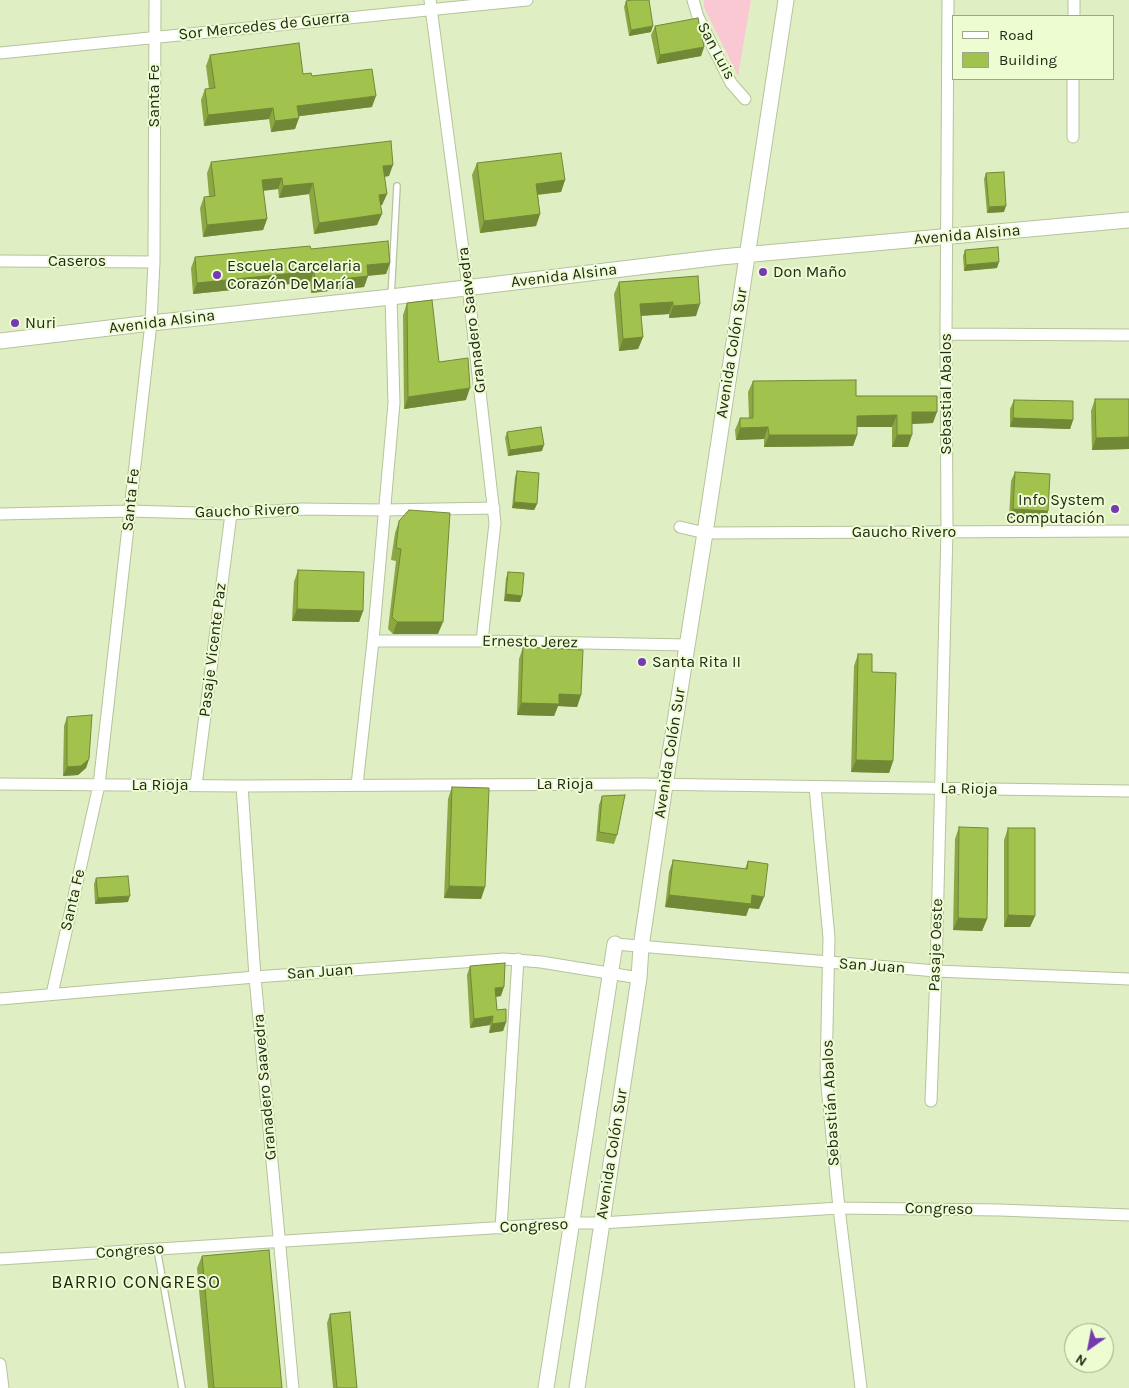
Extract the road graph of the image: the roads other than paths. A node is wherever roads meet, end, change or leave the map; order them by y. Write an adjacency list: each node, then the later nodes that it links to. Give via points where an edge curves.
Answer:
1 (155, 0): 9 (street, Santa Fe)
2 (527, 0): 7 (street, Sor Mercedes de Guerra)
3 (693, 0): 12 (street, San Luis, via 698,17 731,83)
4 (786, 0): 17 (main road, Avenida Colón Sur)
5 (948, 0): 16 (street, Sebastial Abalos)
6 (1074, 0): 8 (street)
7 (430, 5): 9 (street, Sor Mercedes de Guerra); 20 (street, Granadero Saavedra)
8 (1074, 15)
9 (155, 37): 10 (street, Sor Mercedes de Guerra); 19 (street, Santa Fe)
10 (0, 53)
11 (1073, 80): 13 (street)
12 (745, 100)
13 (1073, 137)
14 (397, 186): 21 (lane)
15 (1129, 220): 16 (main road, Avenida Alsina)
16 (947, 238): 17 (main road, Avenida Alsina); 23 (street, Sebastial Abalos)
17 (746, 255): 20 (main road, Avenida Alsina); 34 (main road, Avenida Colón Sur)
18 (0, 261): 19 (street, Caseros)
19 (154, 262): 22 (street, Santa Fe)
20 (468, 287): 21 (main road, Avenida Alsina); 26 (street, Granadero Saavedra)
21 (391, 297): 22 (main road, Avenida Alsina); 27 (street, via 394,403)
22 (151, 323): 25 (main road, Avenida Alsina); 28 (street, Santa Fe)
23 (946, 334): 24 (street); 33 (street, Sebastial Abalos)
24 (1129, 335)
25 (0, 341)
26 (494, 508): 27 (street, Gaucho Rivero); 36 (street, Granadero Saavedra, via 494,537)
27 (384, 510): 30 (street, Gaucho Rivero, via 301,509); 35 (street)
28 (130, 511): 29 (street, Gaucho Rivero); 30 (street, Gaucho Rivero); 39 (street, Santa Fe)
29 (0, 514)
30 (231, 514): 40 (street, Pasaje Vicente Paz)
31 (680, 527): 34 (street, Gaucho Rivero)
32 (1129, 531): 33 (street, Gaucho Rivero)
33 (947, 532): 34 (street, Gaucho Rivero); 45 (street, Sebastial Abalos)
34 (705, 533): 37 (main road, Avenida Colón Sur)
35 (373, 641): 36 (street, Ernesto Jerez); 41 (street)
36 (482, 641): 37 (street, Ernesto Jerez)
37 (687, 645): 42 (main road, Avenida Colón Sur)
38 (0, 784): 39 (street, La Rioja)
39 (99, 785): 40 (street, La Rioja); 56 (street, Santa Fe)
40 (196, 785): 43 (street, La Rioja)
41 (358, 785): 42 (street, La Rioja); 43 (street, La Rioja)
42 (665, 785): 44 (street, La Rioja); 48 (main road, Avenida Colón Sur)
43 (242, 786): 53 (street, Granadero Saavedra)
44 (815, 787): 45 (street, La Rioja); 50 (street, Sebastián Abalos, via 829,938)
45 (941, 788): 46 (street, La Rioja); 51 (street, Pasaje Oeste)
46 (1129, 791)
47 (615, 944): 48 (street, San Juan); 52 (main road, Avenida Colón Sur)
48 (641, 946): 50 (street, San Juan); 54 (main road, Avenida Colón Sur)
49 (518, 960): 52 (street, San Juan); 53 (street, San Juan, via 504,958); 63 (street)
50 (828, 962): 51 (street, San Juan); 59 (street, Sebastián Abalos, via 826,1074)
51 (936, 970): 55 (street, San Juan); 58 (street, Pasaje Oeste)
52 (610, 974): 54 (street, San Juan); 61 (main road, Avenida Colón Sur)
53 (255, 977): 56 (street, San Juan); 64 (street, Granadero Saavedra)
54 (638, 978): 62 (main road, Avenida Colón Sur)
55 (1129, 979)
56 (52, 994): 57 (street, San Juan)
57 (0, 999)
58 (931, 1101)
59 (839, 1208): 60 (street, Congreso); 62 (street, Congreso); 73 (street, Sebastián Abalos)
60 (1129, 1215)
61 (571, 1223): 62 (street, Congreso); 63 (street, Congreso); 71 (main road, Avenida Colón Sur)
62 (601, 1223): 72 (main road, Avenida Colón Sur)
63 (501, 1228): 64 (street, Congreso)
64 (279, 1242): 65 (street, Congreso); 70 (street, Granadero Saavedra)
65 (157, 1249): 66 (street, Congreso); 69 (lane)
66 (0, 1259)
67 (0, 1364): 68 (street)
68 (3, 1388)
69 (182, 1388)
70 (294, 1388)
71 (546, 1388)
72 (577, 1388)
73 (861, 1388)

